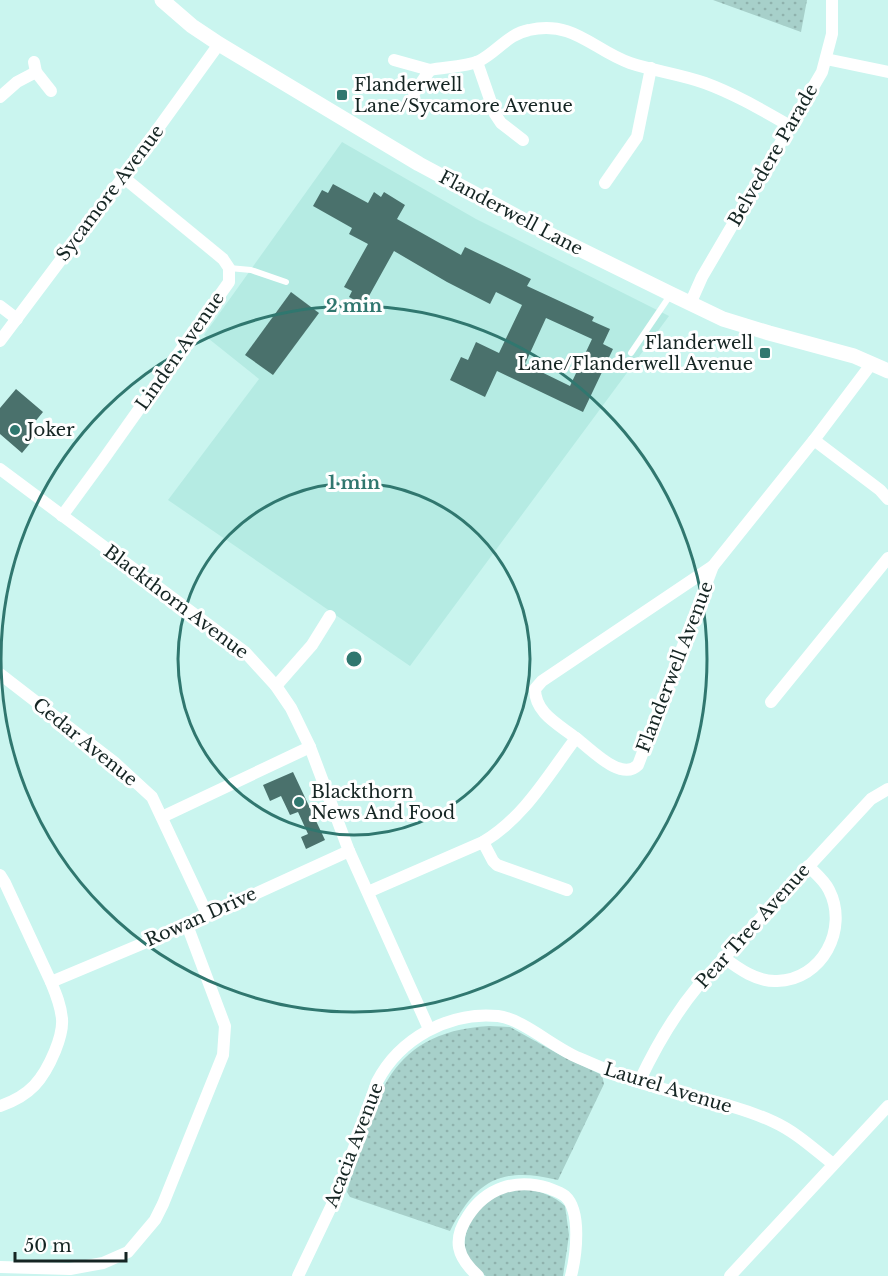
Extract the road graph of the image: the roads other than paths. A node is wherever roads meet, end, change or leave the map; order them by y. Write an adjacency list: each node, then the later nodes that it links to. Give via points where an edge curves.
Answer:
1 (162, 0): 3 (street, Flanderwell Lane)
2 (832, 0): 4 (street, Belvedere Parade, via 832,34)
3 (219, 44): 15 (street, Sycamore Avenue); 19 (street, Flanderwell Lane, via 419,164)
4 (826, 59): 9 (street); 13 (street, Belvedere Parade)
5 (394, 60): 8 (street)
6 (477, 62): 7 (street, via 510,37 546,28 580,35 621,59); 8 (street); 14 (street, via 495,114)
7 (651, 68): 13 (street, via 731,93); 16 (street, via 637,137)
8 (430, 70): 11 (street)
9 (888, 72)
10 (51, 91): 12 (street, via 35,67)
11 (414, 93)
12 (0, 97)
13 (790, 126): 20 (street, Belvedere Parade)
14 (523, 140)
15 (123, 177): 17 (street, Linden Avenue, via 224,259); 22 (street, Sycamore Avenue)
16 (605, 183)
17 (229, 268): 18 (lane, via 251,270); 30 (street, Linden Avenue, via 229,282)
18 (286, 282)
19 (670, 294): 20 (street, Flanderwell Lane); 24 (lane)
20 (690, 304): 25 (street, Flanderwell Lane, via 723,319)
21 (0, 306): 22 (street)
22 (16, 319): 23 (street, Sycamore Avenue)
23 (0, 341)
24 (631, 353)
25 (872, 363): 26 (street, Flanderwell Lane); 27 (street, Flanderwell Avenue)
26 (888, 371)
27 (814, 440): 29 (street); 32 (street, Flanderwell Avenue)
28 (0, 469): 30 (street, Blackthorn Avenue)
29 (888, 499)
30 (62, 516): 35 (street, Blackthorn Avenue, via 245,652)
31 (888, 558): 36 (street)
32 (713, 566): 37 (street, Flanderwell Avenue, via 535,689 542,711); 37 (street, Flanderwell Avenue, via 638,765 623,771)
33 (330, 616): 35 (street, via 312,645)
34 (0, 674): 40 (street, Cedar Avenue, via 114,762 152,797)
35 (276, 686): 38 (street, Blackthorn Avenue)
36 (771, 702)
37 (576, 738): 41 (street, via 516,818)
38 (310, 747): 40 (street); 42 (street, Blackthorn Avenue)
39 (888, 789): 43 (street, Pear Tree Avenue, via 870,799)
40 (162, 817): 47 (street, Cedar Avenue)
41 (483, 842): 45 (street, via 497,865); 46 (street)
42 (349, 851): 46 (street, Blackthorn Avenue); 47 (street, Rowan Drive)
43 (808, 866): 49 (street, Pear Tree Avenue); 49 (street, via 823,880 835,906 835,933 822,959 796,977 777,981 746,973)
44 (0, 875): 50 (street)
45 (567, 890)
46 (368, 891): 51 (street, Blackthorn Avenue)
47 (207, 914): 48 (street, Rowan Drive)
48 (187, 925): 50 (street, Rowan Drive); 56 (street, via 225,1026 223,1054 155,1220 128,1252 103,1263 70,1269)
49 (723, 957): 52 (street, Pear Tree Avenue, via 681,1006)
50 (51, 982): 53 (street, via 62,1020 56,1049 39,1082)
51 (429, 1029): 52 (street, Laurel Avenue, via 468,1018 500,1016 574,1056); 57 (street, Acacia Avenue, via 395,1054 376,1082 340,1188)
52 (639, 1082): 55 (street, Laurel Avenue, via 775,1123)
53 (0, 1106)
54 (888, 1106): 55 (street)
55 (833, 1164): 60 (street)
56 (0, 1267)
57 (298, 1276)
58 (478, 1276): 59 (street, via 460,1253 460,1228 482,1198 523,1183 555,1190 570,1203 576,1232)
59 (571, 1276)
60 (730, 1276)

